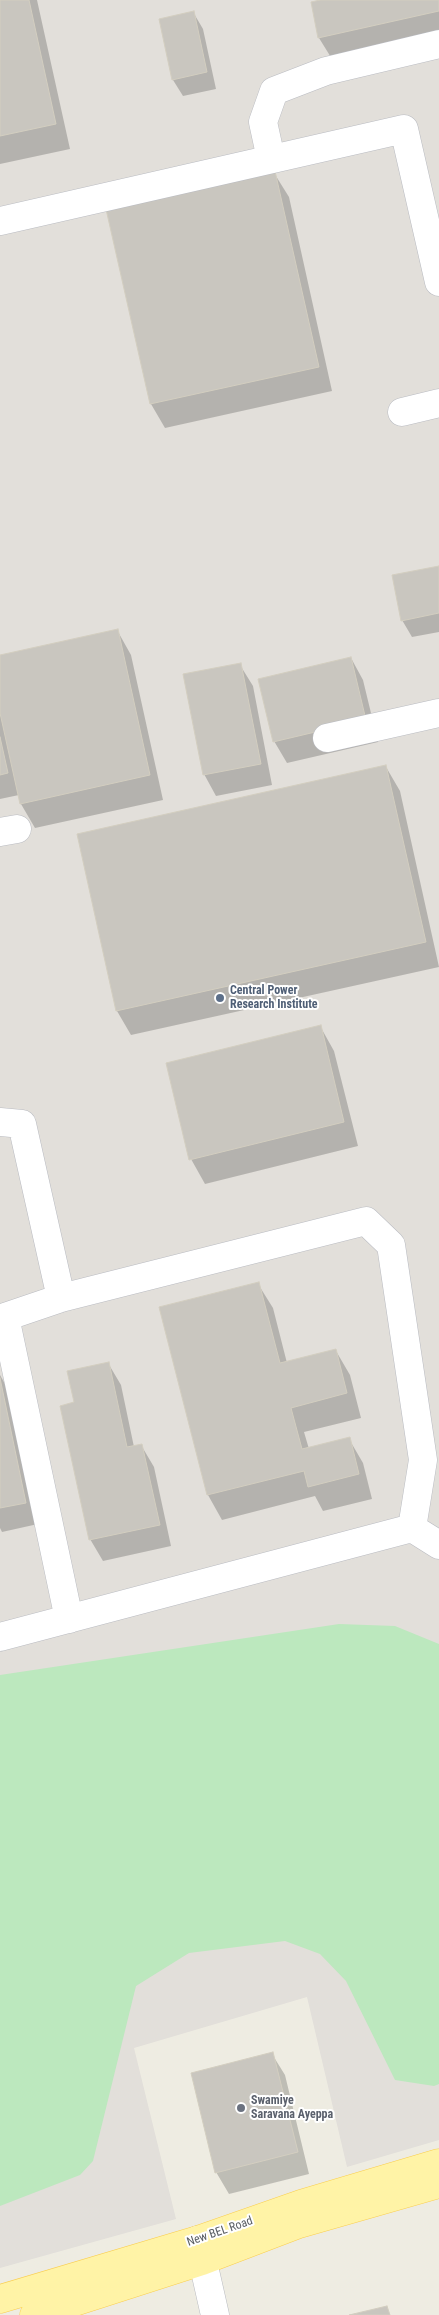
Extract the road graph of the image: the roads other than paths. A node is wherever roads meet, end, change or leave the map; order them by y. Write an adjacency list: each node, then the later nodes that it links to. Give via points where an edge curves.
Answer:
1 (439, 44): 2 (lane, via 326,71 274,91 264,122)
2 (271, 159): 3 (lane); 4 (lane, via 404,129)
3 (0, 220)
4 (439, 282)
5 (439, 403): 6 (lane)
6 (402, 412)
7 (439, 713): 8 (lane)
8 (327, 738)
9 (0, 1122): 10 (lane, via 22,1124)
10 (61, 1298): 11 (lane, via 366,1221 391,1245 423,1460); 13 (lane, via 5,1318)
11 (412, 1528): 12 (lane); 13 (lane)
12 (439, 1545)
13 (69, 1619): 14 (lane)
14 (0, 1637)
15 (439, 2163): 17 (main road, New BEL Road, via 301,2204)
16 (439, 2184): 17 (main road, New BEL Road)
17 (200, 2250): 18 (main road, New BEL Road); 19 (main road, New BEL Road); 20 (lane)
18 (0, 2299)
19 (34, 2315)
20 (215, 2315)

